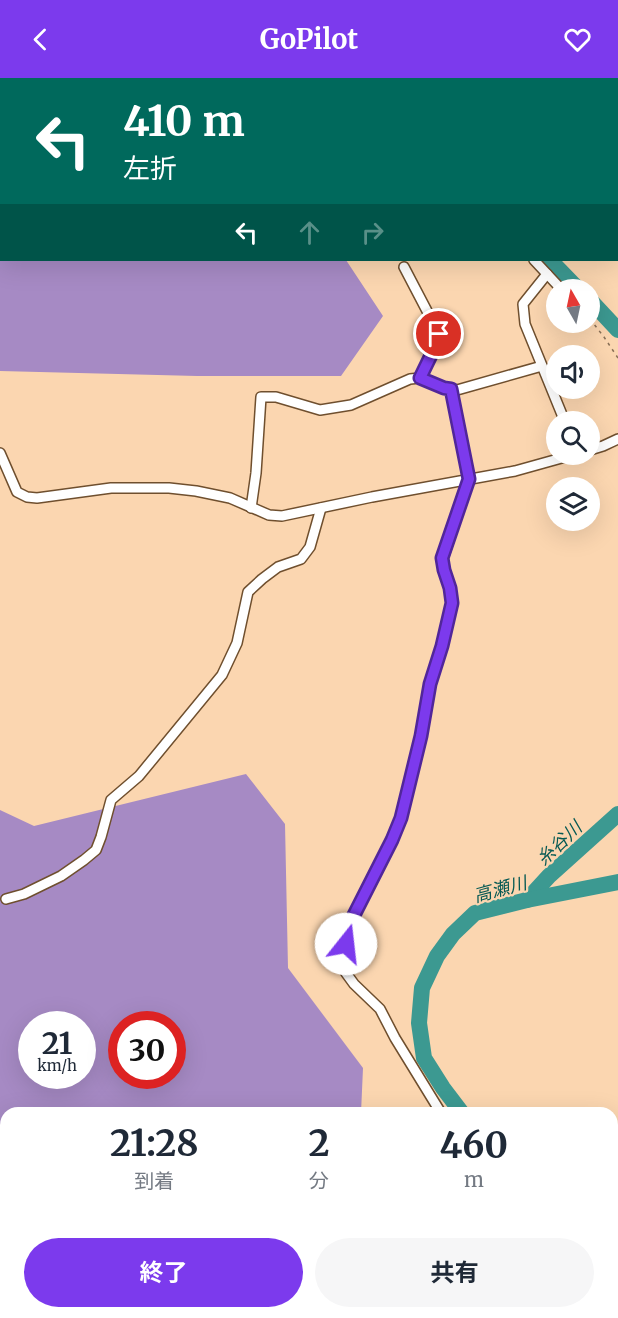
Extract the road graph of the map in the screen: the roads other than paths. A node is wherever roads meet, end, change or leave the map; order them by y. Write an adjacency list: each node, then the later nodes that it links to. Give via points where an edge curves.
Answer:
1 (535, 261): 3 (street)
2 (404, 267): 6 (street, via 439,334)
3 (547, 274): 4 (street); 5 (street, via 523,304 525,324)
4 (552, 279)
5 (542, 366): 7 (street); 8 (street)
6 (420, 378): 7 (street); 14 (street, via 351,405 320,410 276,397 261,397)
7 (451, 389): 13 (street)
8 (560, 411)
9 (618, 439): 10 (street)
10 (600, 447)
11 (0, 453): 14 (street, via 17,492 27,497 111,488 169,488 230,498)
12 (546, 462): 13 (street)
13 (469, 479): 15 (street); 17 (street, via 442,558 452,603 401,818 354,915 344,956 346,973 380,1009)
14 (251, 507): 15 (street, via 282,516)
15 (321, 508): 16 (street, via 310,547 301,559 278,567 248,592 237,643 222,675 139,776 111,800 96,850 61,876)
16 (6, 899)
17 (437, 1107)

